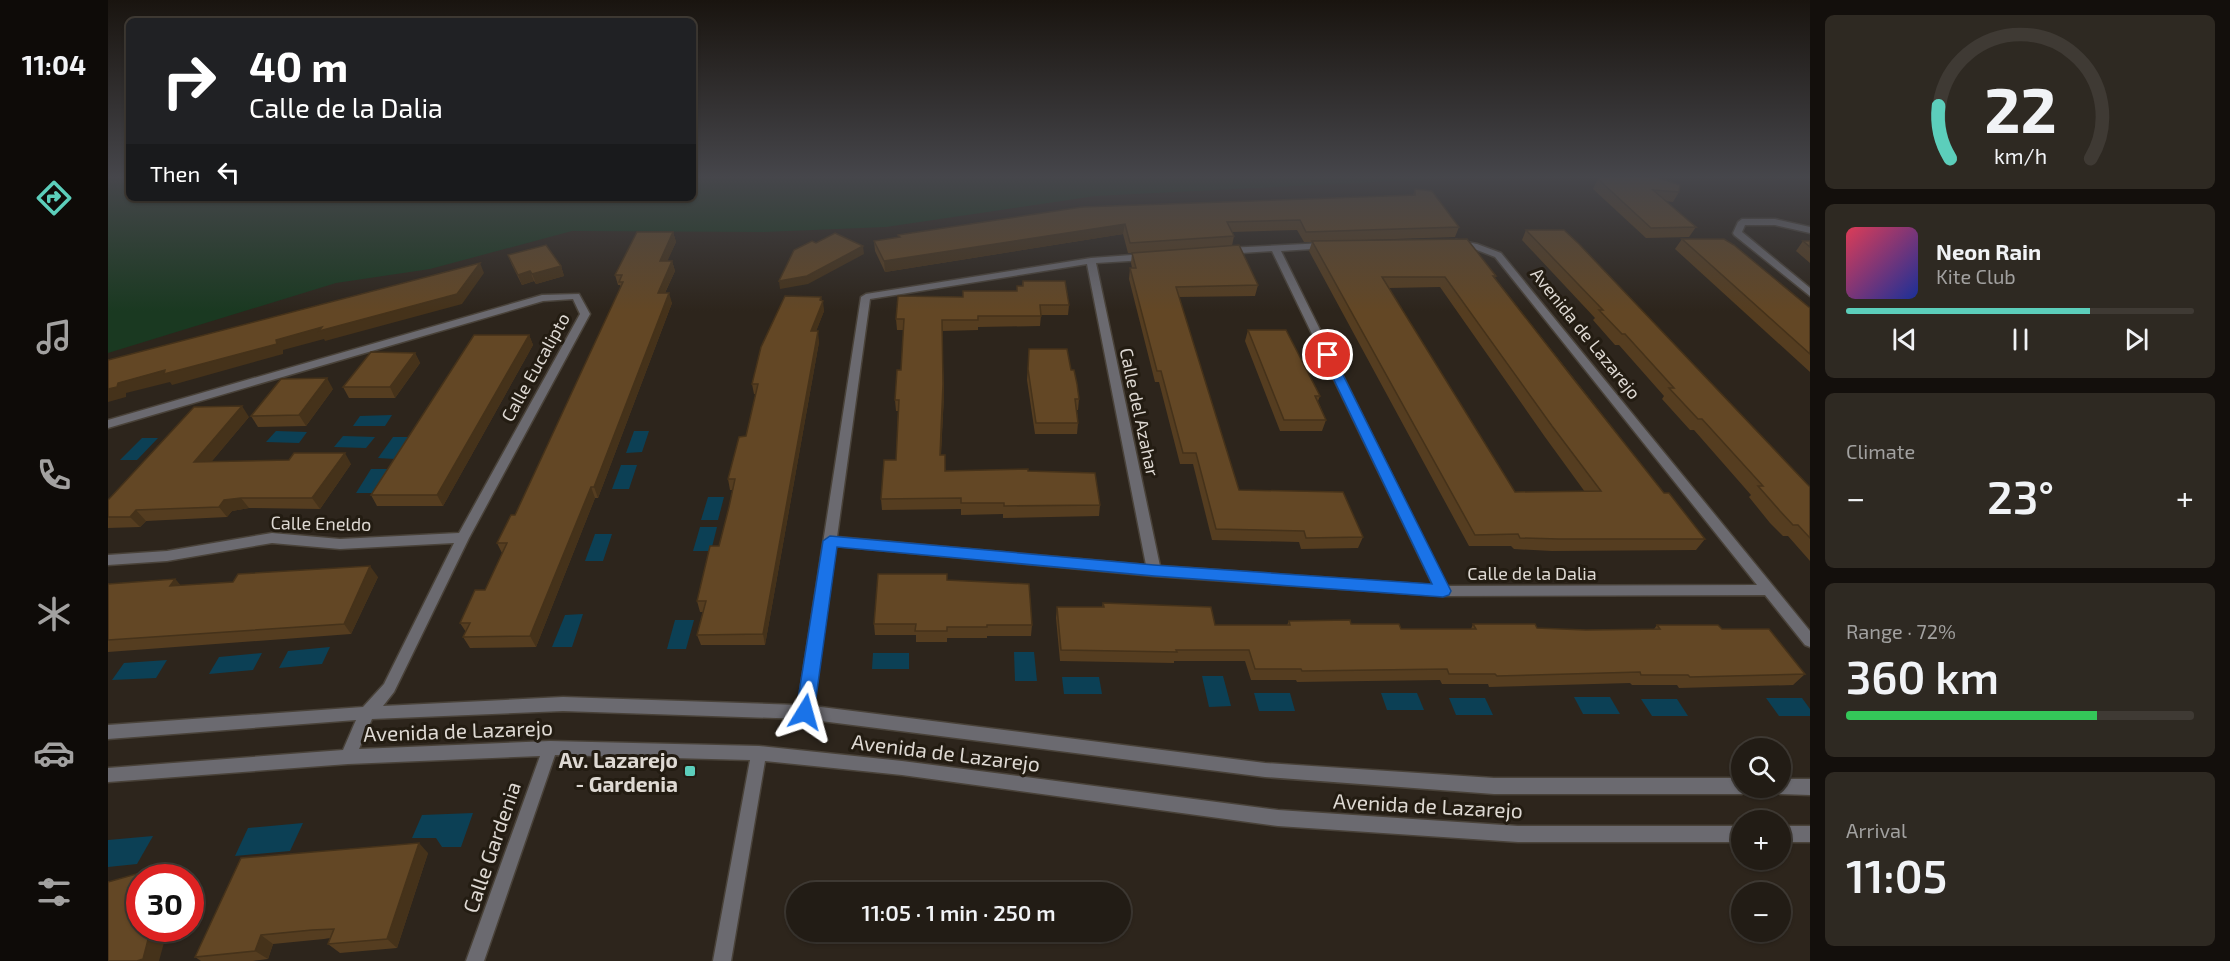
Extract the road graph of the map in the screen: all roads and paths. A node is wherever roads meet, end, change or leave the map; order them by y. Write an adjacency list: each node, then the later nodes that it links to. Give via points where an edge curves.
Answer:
1 (1810, 230): 8 (street, via 1775,222 1742,222 1737,233)
2 (1442, 242): 14 (street, Avenida de Lazarejo, via 1474,246 1498,255)
3 (1334, 246): 4 (street)
4 (1275, 248): 5 (street); 15 (street)
5 (1217, 252)
6 (1160, 256): 7 (street)
7 (1091, 261): 11 (street, via 866,297); 13 (street, Calle del Azahar)
8 (1810, 293)
9 (108, 424): 10 (street, Calle Eucalipto, via 542,298 576,296 585,314)
10 (463, 538): 12 (street, Calle Eneldo, via 340,544 272,538 167,556); 18 (street, Calle Eucalipto, via 389,688)
11 (830, 541): 13 (street, Calle de la Dalia); 17 (street)
12 (108, 560)
13 (1154, 571): 15 (street, Calle de la Dalia)
14 (1768, 590): 15 (street, Calle de la Dalia); 16 (street, Avenida de Lazarejo)
15 (1443, 591)
16 (1810, 641)
17 (805, 712): 18 (street, Avenida de Lazarejo, via 563,704); 24 (street, Avenida de Lazarejo, via 1265,770 1494,786)
18 (367, 713): 19 (street, Avenida de Lazarejo); 22 (street, Calle Eucalipto)
19 (108, 732)
20 (550, 748): 21 (street, Avenida de Lazarejo); 22 (street, Avenida de Lazarejo); 30 (street, Calle Gardenia)
21 (759, 753): 27 (street, Avenida de Lazarejo, via 1278,818 1518,834); 31 (street)
22 (348, 757): 23 (street, Avenida de Lazarejo)
23 (108, 775)
24 (1731, 786)
25 (1791, 786): 26 (street)
26 (1810, 786)
27 (1731, 834)
28 (1791, 834): 29 (street)
29 (1810, 834)
30 (475, 961)
31 (722, 961)

